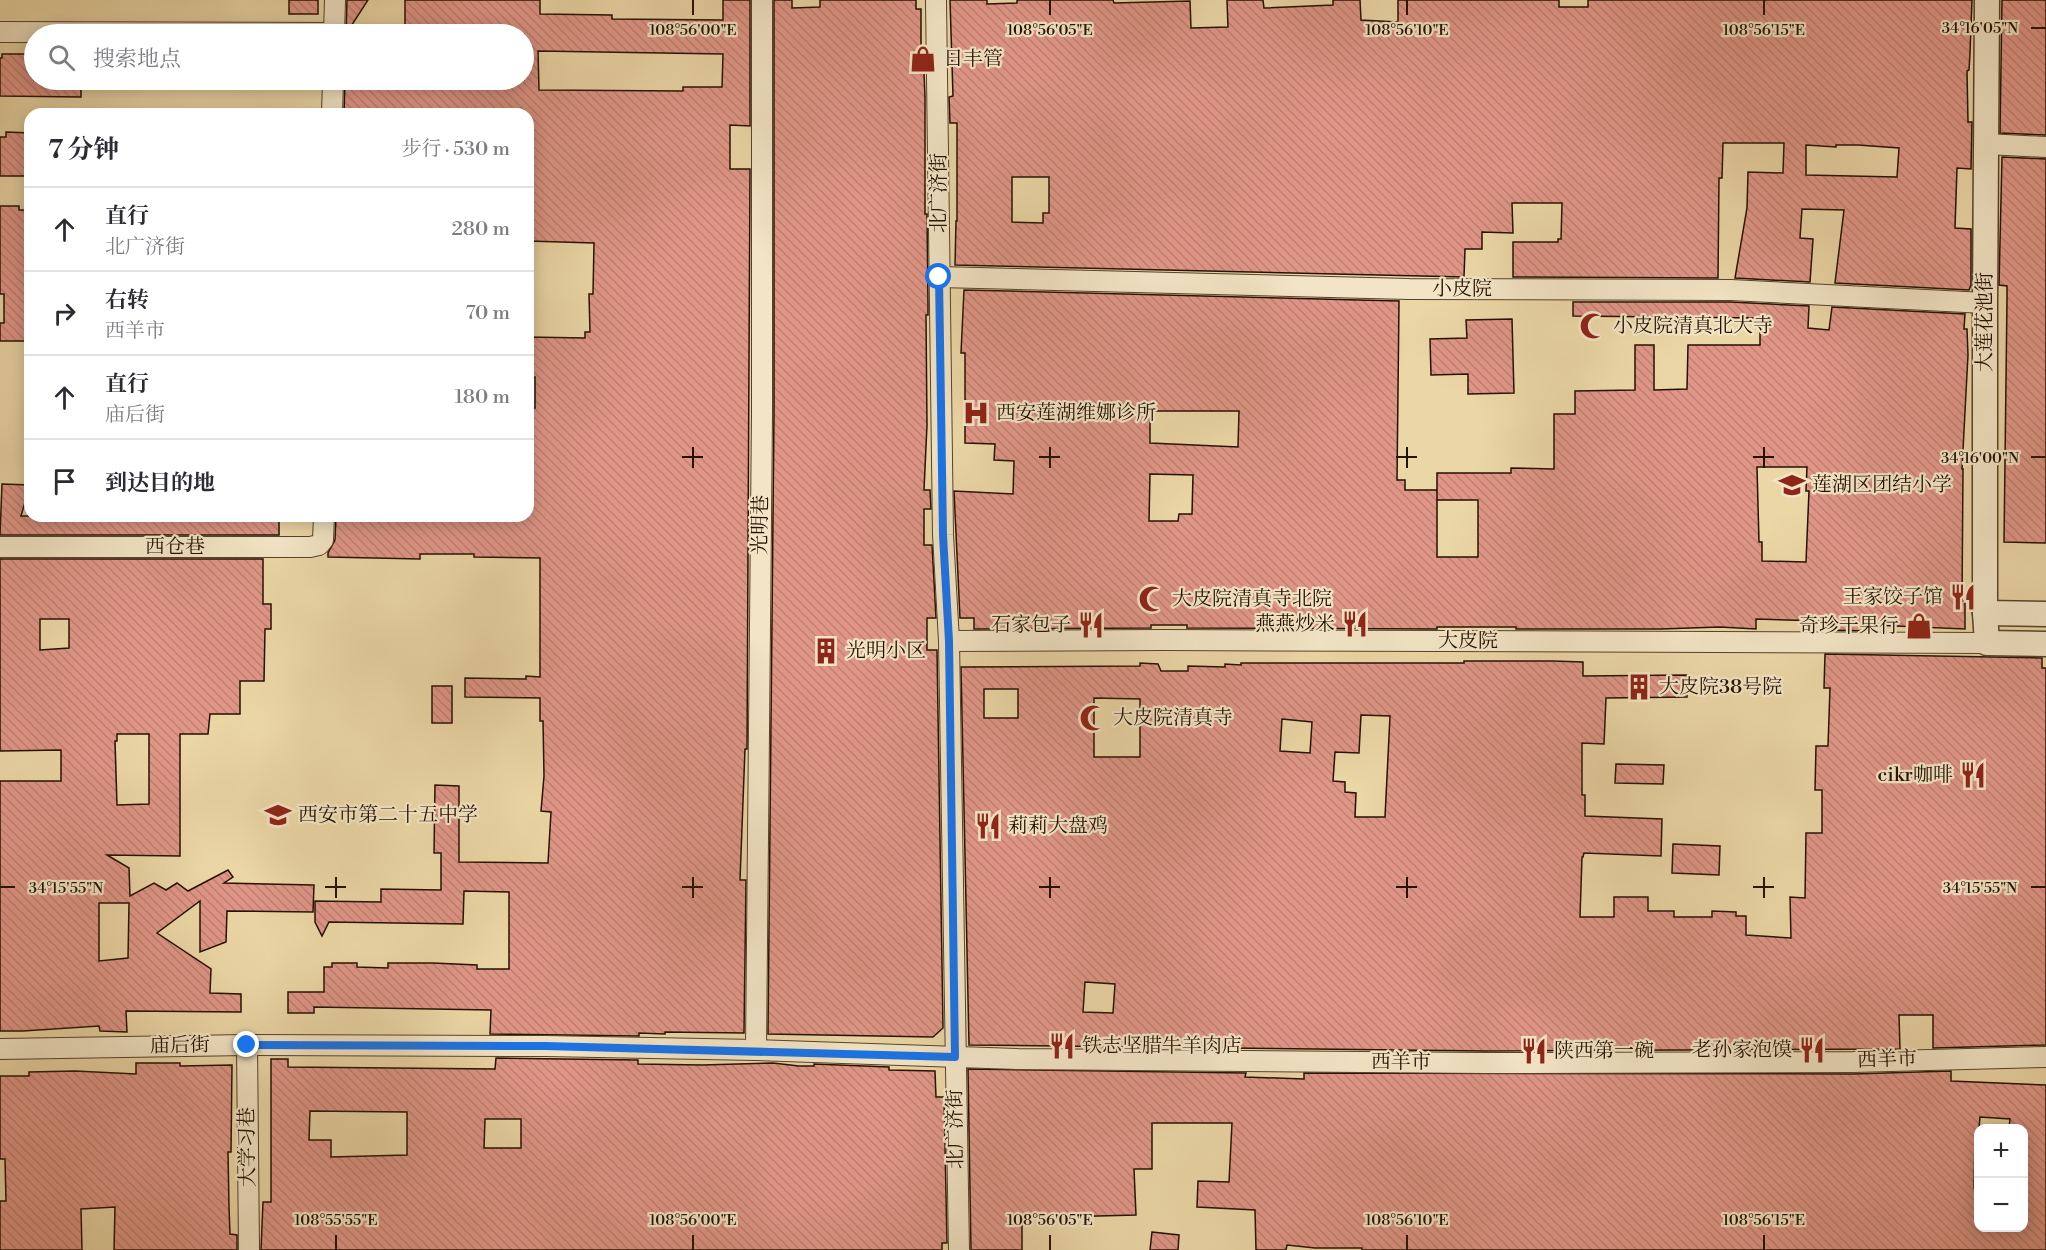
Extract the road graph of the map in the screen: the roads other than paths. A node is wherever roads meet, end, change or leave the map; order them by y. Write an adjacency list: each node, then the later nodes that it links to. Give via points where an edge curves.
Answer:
1 (336, 0): 5 (street)
2 (762, 0): 23 (street, 光明巷)
3 (936, 0): 12 (street, 北广济街)
4 (1988, 0): 10 (street, 大莲花池街)
5 (335, 24)
6 (0, 32): 7 (street)
7 (24, 32)
8 (333, 90): 9 (street)
9 (332, 108)
10 (1986, 144): 11 (street); 13 (street, 大莲花池街)
11 (2046, 147)
12 (939, 277): 13 (street, 小皮院, via 1409,289 1731,290); 18 (street, 北广济街, via 943,535)
13 (1985, 303): 16 (street, 大莲花池街)
14 (324, 522): 15 (street, 西仓巷, via 323,540 310,547)
15 (0, 547)
16 (1985, 613): 17 (street); 19 (street, 大莲花池街)
17 (2046, 614)
18 (949, 641): 19 (street, 大皮院); 24 (street, 北广济街)
19 (1987, 643): 20 (street)
20 (2046, 644)
21 (247, 1045): 22 (street, 庙后街); 23 (street, 庙后街); 26 (street, 大学习巷)
22 (0, 1048)
23 (756, 1050): 24 (street, 西羊市)
24 (955, 1057): 25 (street, 西羊市, via 1474,1063); 27 (street, 北广济街)
25 (2046, 1057)
26 (249, 1250)
27 (959, 1250)

